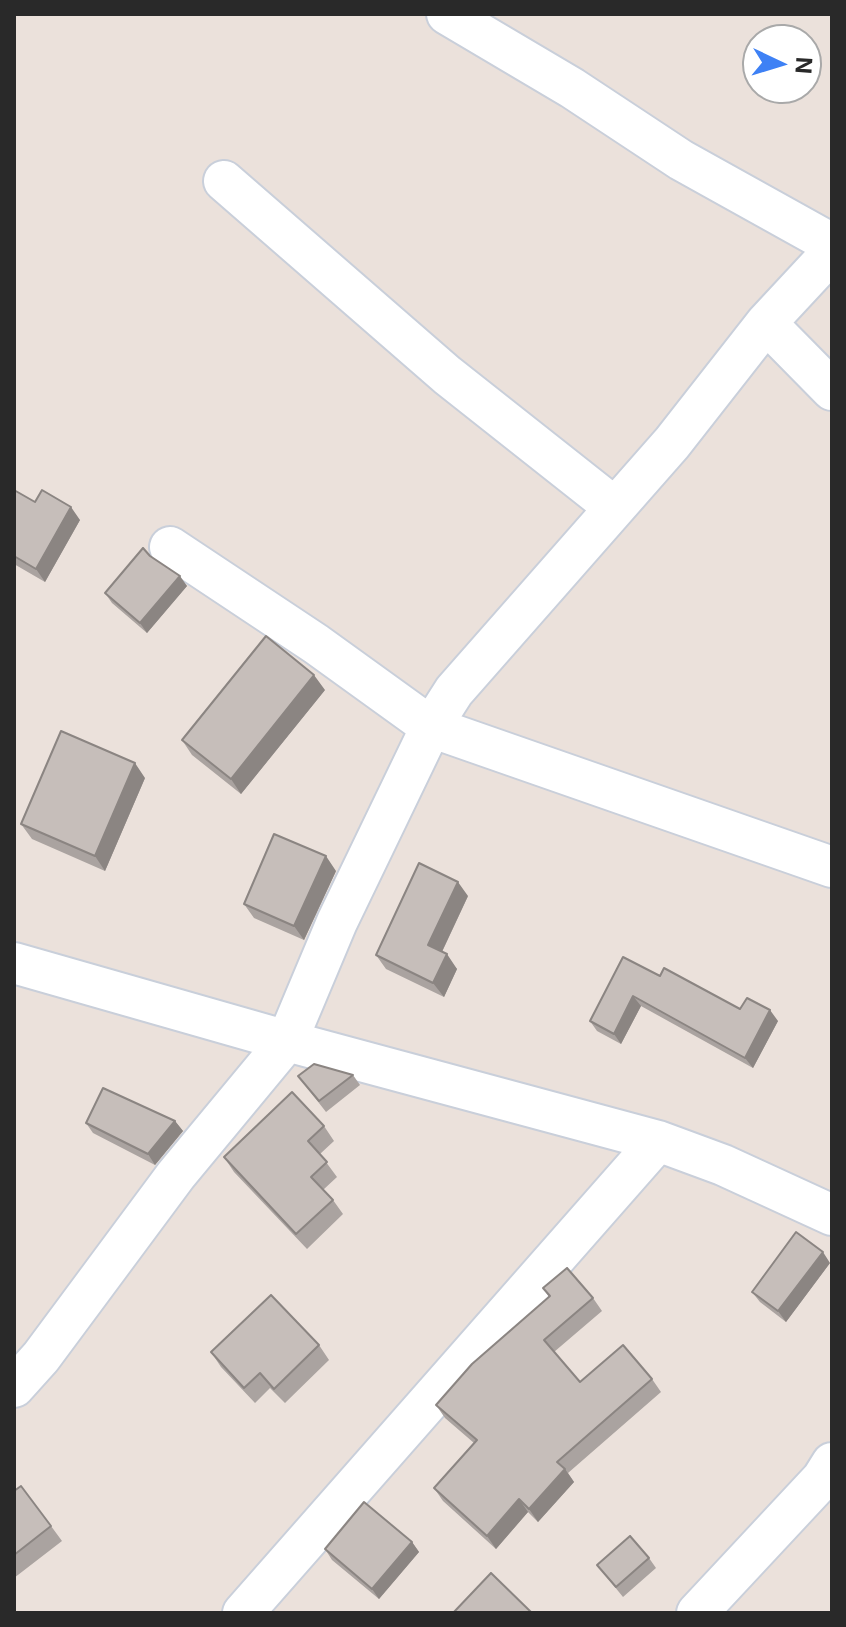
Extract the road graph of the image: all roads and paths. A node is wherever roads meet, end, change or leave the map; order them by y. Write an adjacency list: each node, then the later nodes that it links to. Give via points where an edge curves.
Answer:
1 (447, 14): 3 (street, via 681,160)
2 (224, 181): 7 (street, via 447,375)
3 (832, 244)
4 (832, 252): 5 (street)
5 (766, 323): 6 (street); 7 (street)
6 (832, 390)
7 (614, 507): 9 (street, via 454,691)
8 (170, 547): 9 (street)
9 (431, 727): 10 (street); 12 (street, via 337,922)
10 (832, 867)
11 (14, 963): 12 (street)
12 (287, 1041): 13 (street); 15 (street, via 176,1175)
13 (658, 1141): 14 (street); 17 (street)
14 (832, 1215)
15 (14, 1387)
16 (829, 1477): 18 (street)
17 (243, 1613)
18 (697, 1613)

